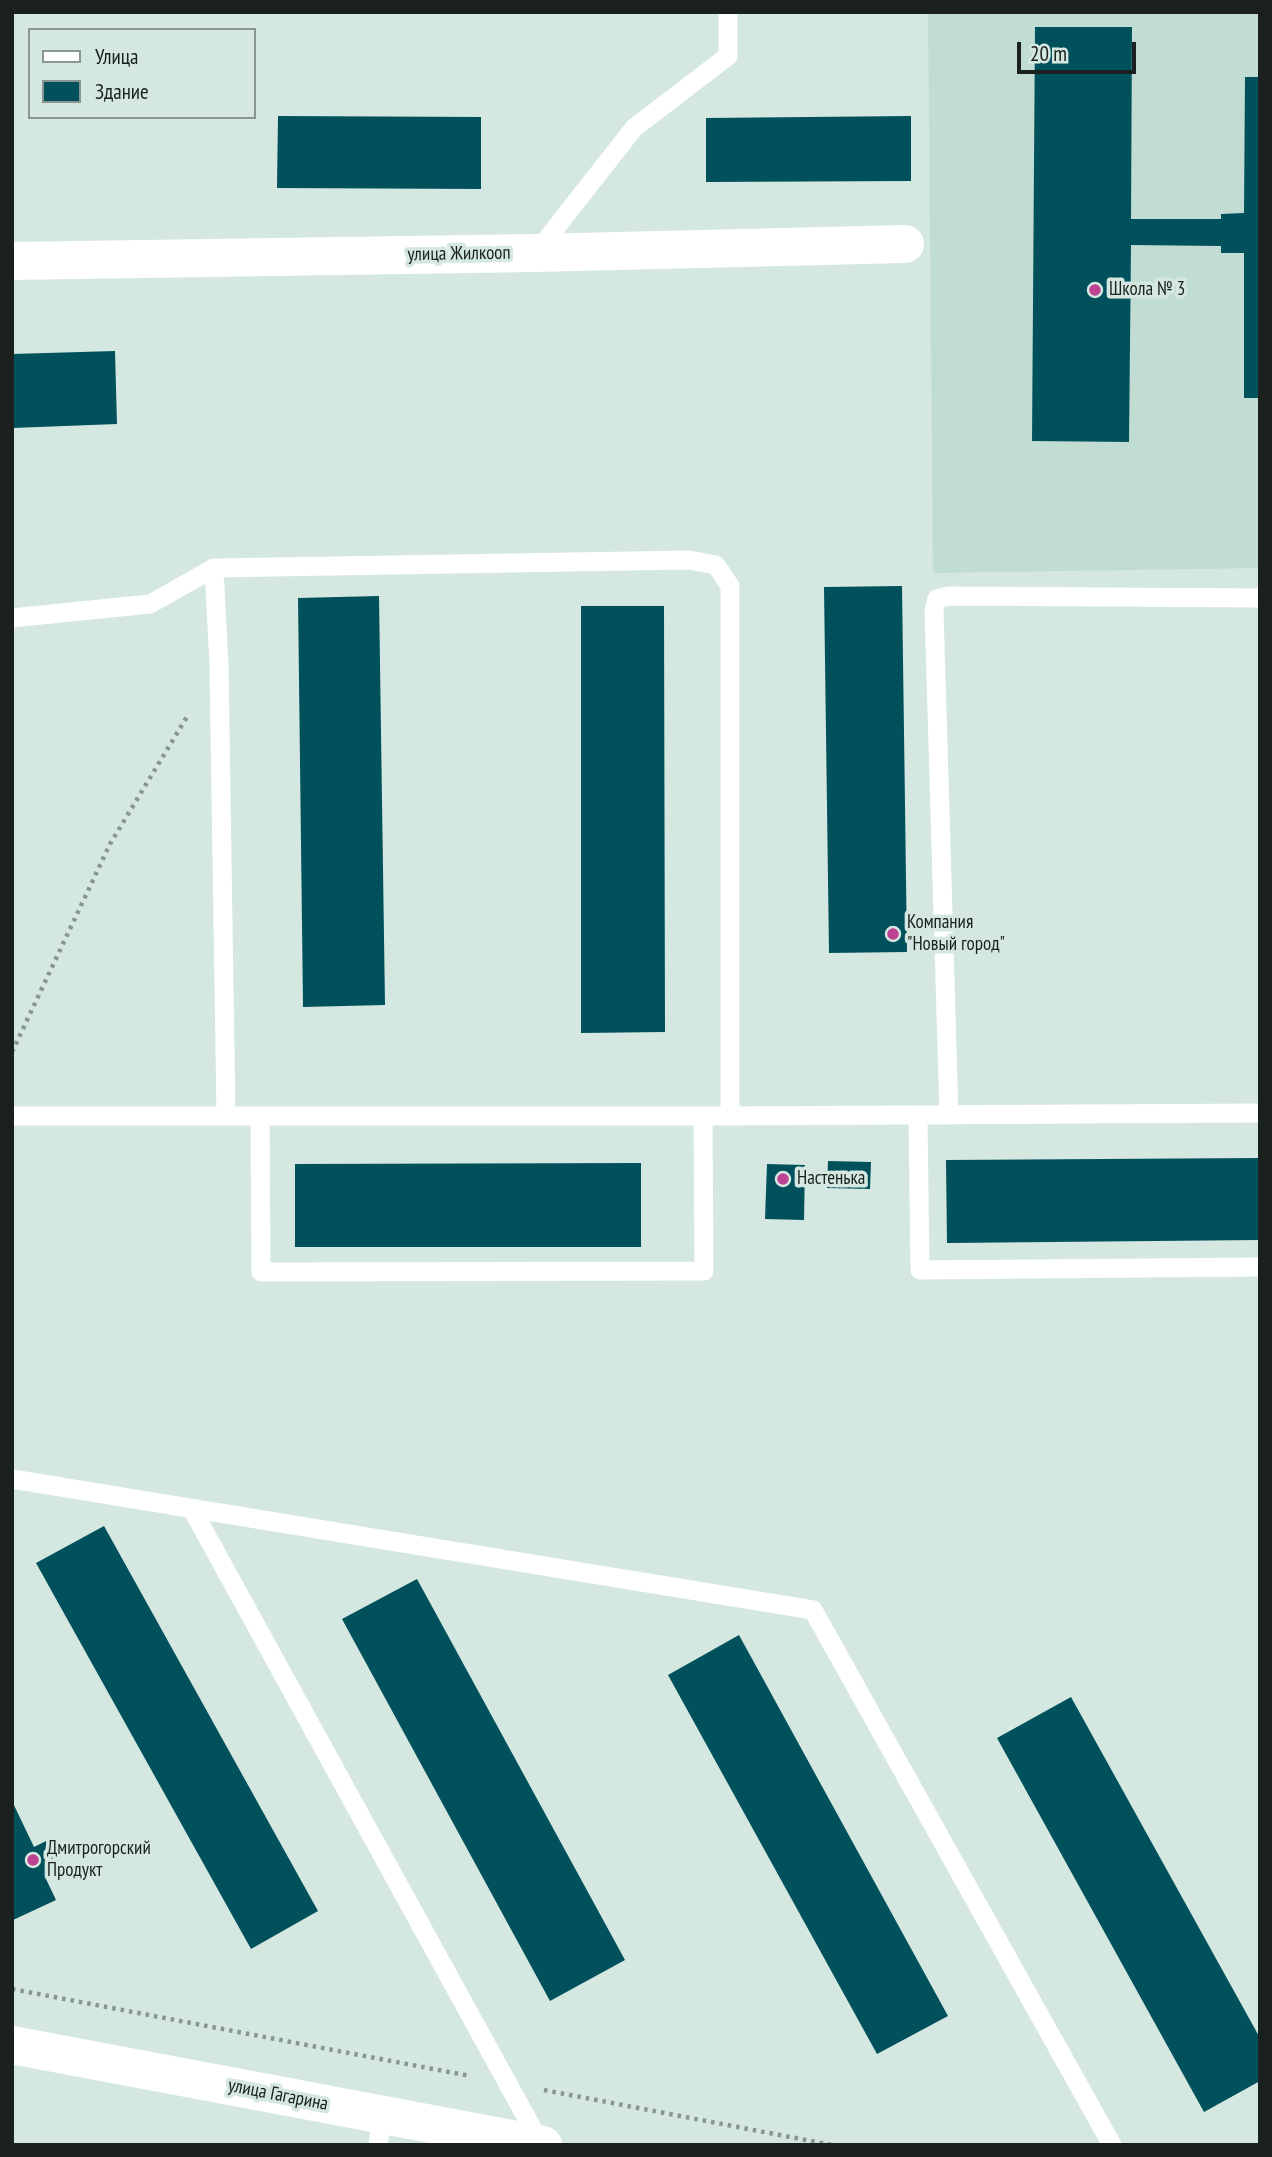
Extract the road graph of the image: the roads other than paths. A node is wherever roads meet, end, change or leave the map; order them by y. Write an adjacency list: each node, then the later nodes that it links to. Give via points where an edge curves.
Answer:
1 (728, 12): 3 (lane, via 728,56 634,128)
2 (905, 244): 3 (street, улица Жилкооп)
3 (536, 253): 4 (street, улица Жилкооп)
4 (12, 261)
5 (214, 568): 7 (lane, via 150,604); 12 (lane); 15 (lane, via 689,560 716,565 730,586)
6 (1260, 598): 10 (lane, via 937,599)
7 (12, 618)
8 (1260, 1113): 10 (lane)
9 (919, 1115): 10 (lane); 15 (lane); 16 (lane, via 920,1270)
10 (949, 1115)
11 (12, 1116): 12 (lane)
12 (226, 1116): 13 (lane)
13 (260, 1116): 14 (lane); 14 (lane, via 261,1272 704,1271)
14 (702, 1116): 15 (lane)
15 (730, 1116)
16 (1260, 1266)
17 (12, 1479): 18 (lane)
18 (192, 1509): 21 (lane); 22 (lane, via 813,1611)
19 (12, 2045): 20 (street, улица Гагарина)
20 (380, 2130): 21 (street, улица Гагарина)
21 (542, 2145)
22 (1112, 2145)

